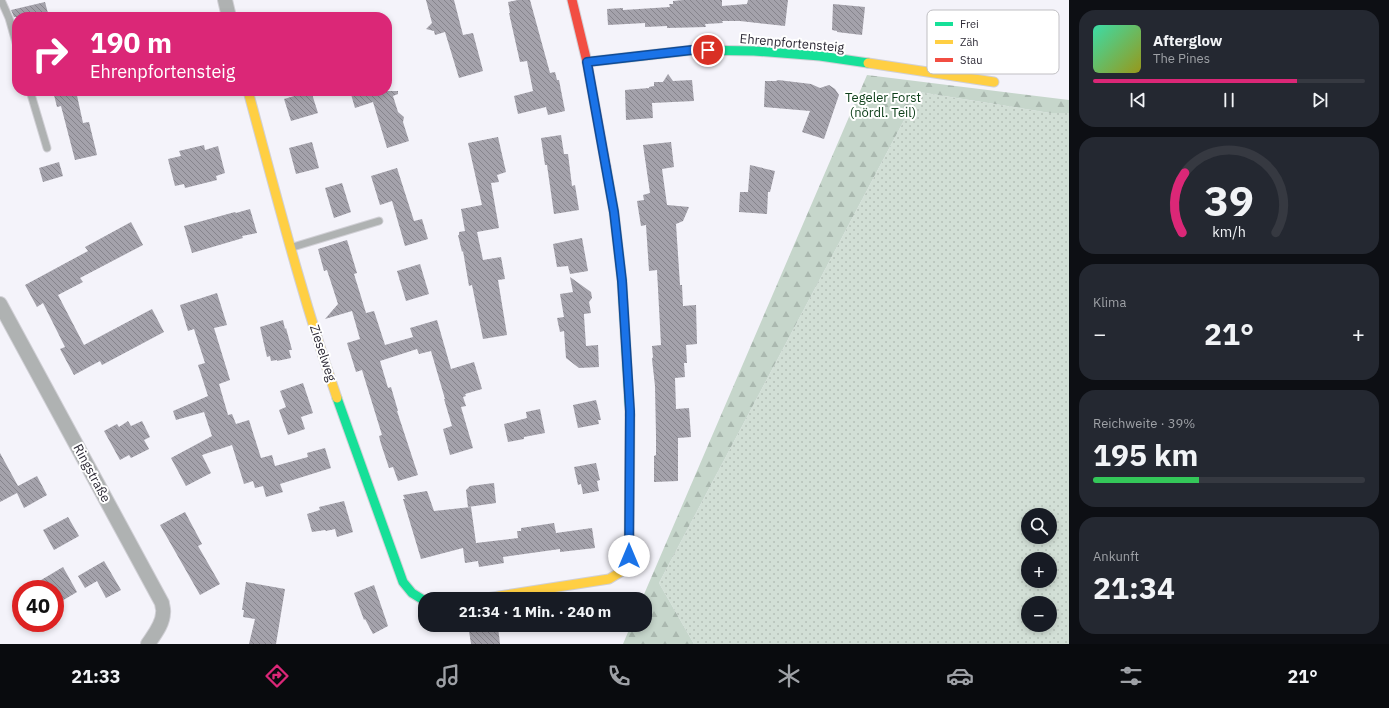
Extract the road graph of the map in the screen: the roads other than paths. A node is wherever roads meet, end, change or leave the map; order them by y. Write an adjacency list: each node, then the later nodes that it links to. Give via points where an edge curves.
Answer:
1 (1, 0): 5 (lane)
2 (225, 0): 4 (street)
3 (572, 0): 6 (street)
4 (228, 12)
5 (12, 28)
6 (587, 62): 7 (street, Ehrenpfortensteig, via 692,50 754,51 820,56); 16 (street, via 614,212 622,281 630,411 629,556 624,570 609,579)
7 (927, 72)
8 (940, 74): 9 (street, Ehrenpfortensteig)
9 (994, 82)
10 (31, 96): 12 (lane)
11 (249, 96): 14 (street, Zieselweg)
12 (47, 148)
13 (379, 221): 14 (lane)
14 (291, 248): 17 (street, Zieselweg, via 323,357 404,582 410,592)
15 (0, 304): 18 (street, Ringstraße, via 162,603 164,613)
16 (525, 592)
17 (418, 598)
18 (148, 644)

